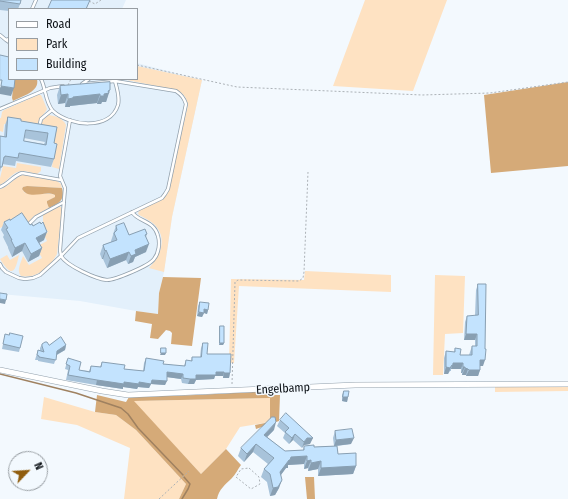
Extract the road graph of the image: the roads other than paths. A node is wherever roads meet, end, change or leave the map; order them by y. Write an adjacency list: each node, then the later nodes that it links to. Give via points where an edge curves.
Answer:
1 (0, 35): 2 (lane)
2 (7, 39)
3 (41, 80): 7 (lane)
4 (87, 80): 5 (lane, via 81,84)
5 (115, 81): 10 (lane, via 119,96 118,104 110,117 95,124); 15 (lane, via 176,91 181,94 186,104 168,189 162,198)
6 (68, 86): 7 (lane)
7 (44, 90): 8 (lane); 9 (lane)
8 (0, 109)
9 (52, 110): 10 (lane); 11 (lane, via 41,118)
10 (70, 120): 12 (lane)
11 (38, 131)
12 (61, 180): 13 (lane, via 22,173); 14 (lane, via 66,188)
13 (0, 187)
14 (64, 202): 16 (lane, via 36,217); 17 (lane)
15 (132, 212): 17 (lane, via 78,238); 17 (lane, via 151,224 158,235 157,254 148,264 114,279 99,279 69,264)
16 (27, 227)
17 (61, 256): 18 (lane, via 40,275 26,279 6,272)
18 (0, 264)
19 (0, 370): 20 (street, Engelbamp, via 128,395 355,385)
20 (568, 384)

